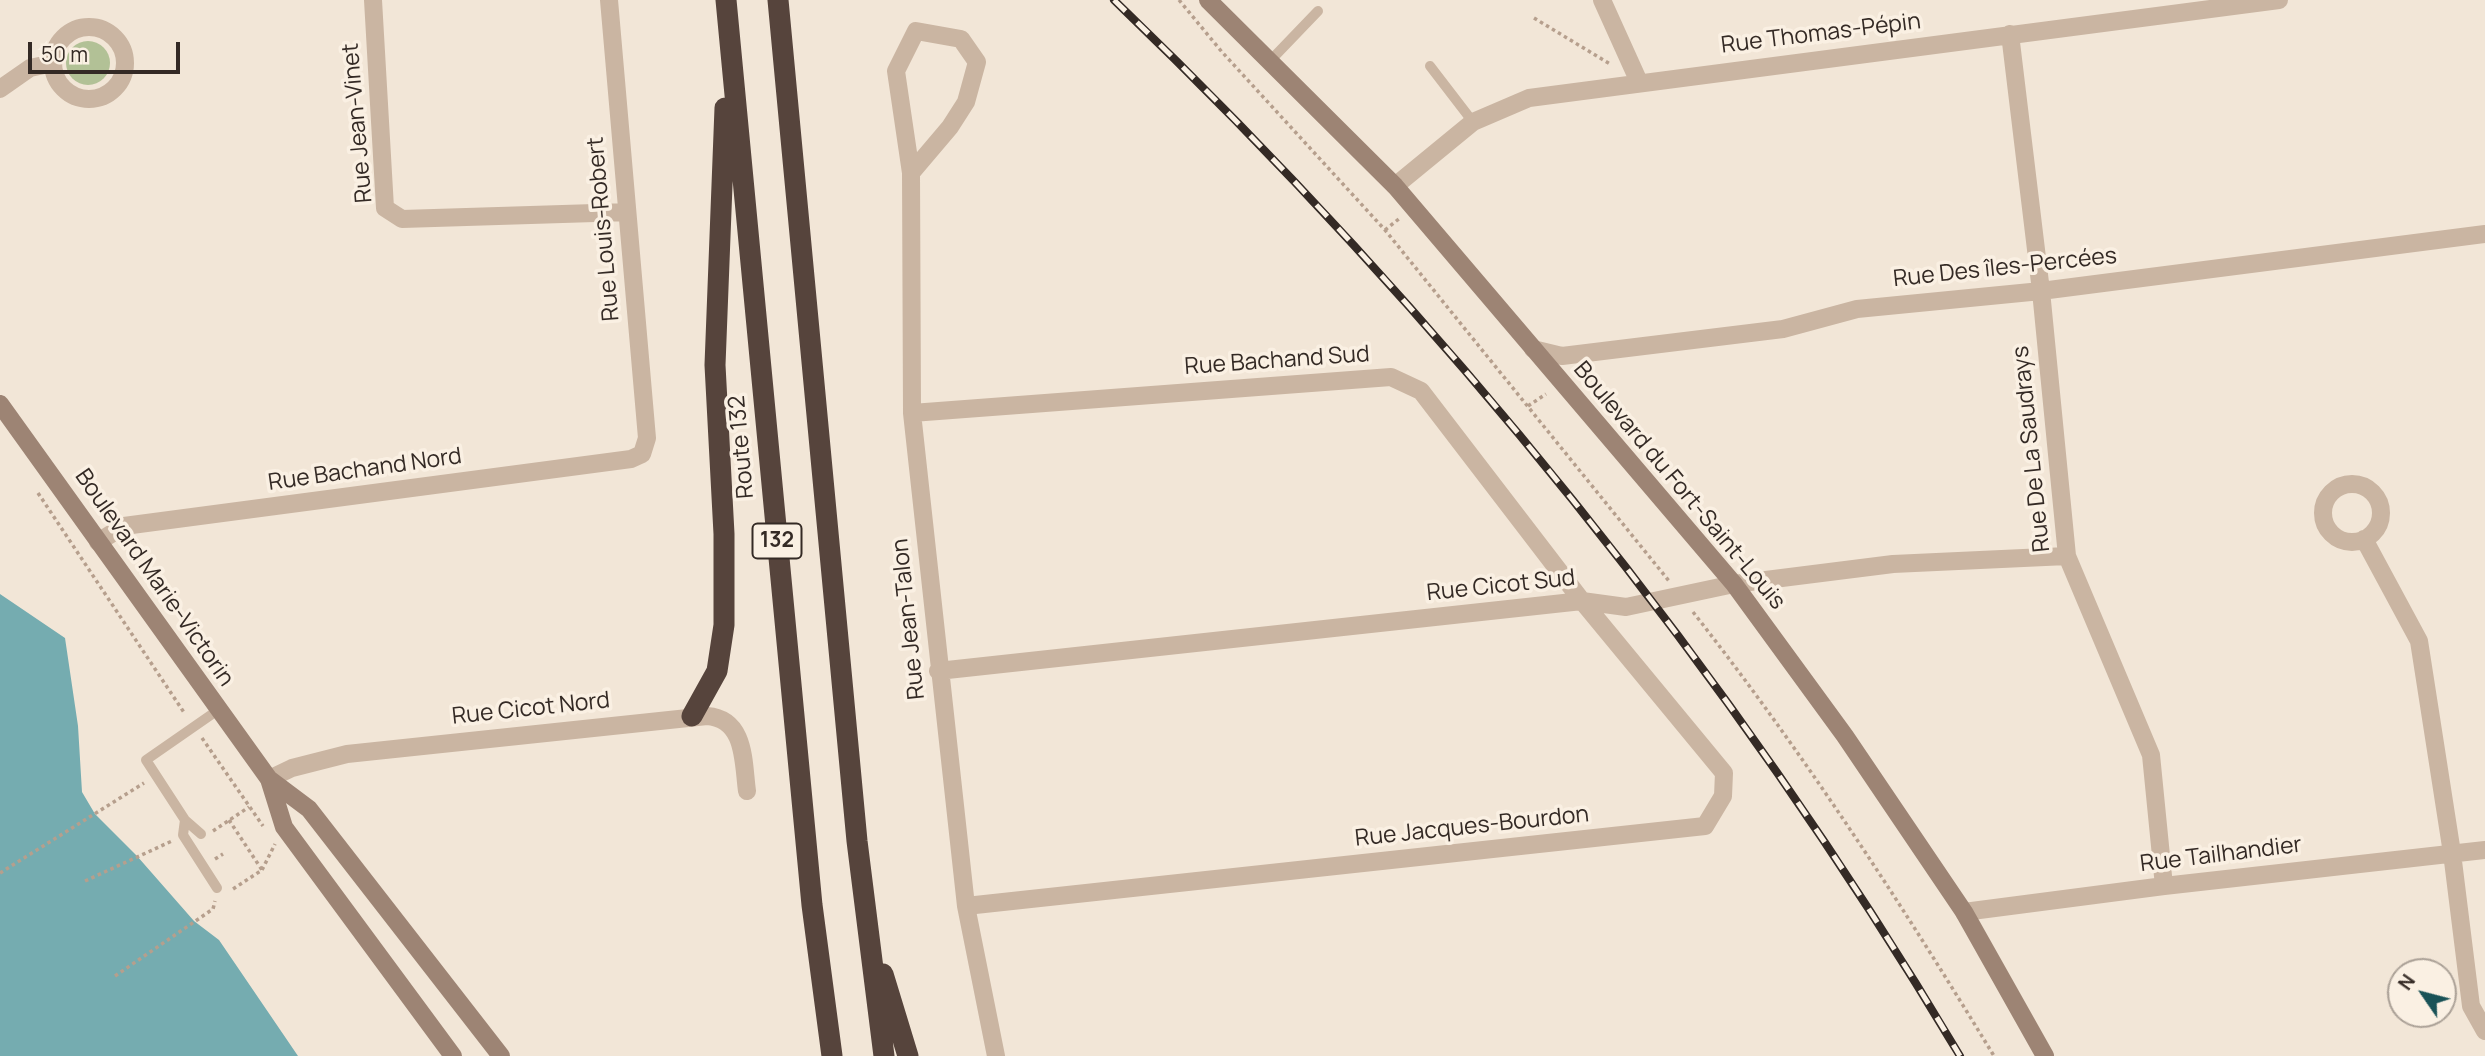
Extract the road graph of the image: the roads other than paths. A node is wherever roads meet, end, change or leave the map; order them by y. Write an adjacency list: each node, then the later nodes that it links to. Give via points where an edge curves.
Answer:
1 (373, 0): 19 (street, Rue Jean-Vinet, via 385,208 402,219)
2 (609, 0): 19 (street, Rue Louis-Robert)
3 (726, 0): 9 (highway, Route 132 / 132)
4 (778, 0): 44 (highway, 132)
5 (1208, 0): 11 (street, Boulevard du Fort-Saint-Louis)
6 (1602, 0): 14 (street)
7 (2279, 0): 10 (street, Rue Thomas-Pépin)
8 (1318, 11): 11 (lane)
9 (728, 25): 33 (highway, via 715,365 724,625 717,671); 48 (highway, Route 132 / 132, via 810,881)
10 (2010, 34): 14 (street, Rue Thomas-Pépin); 21 (street, Rue De La Saudrays)
11 (1270, 61): 18 (street, Boulevard du Fort-Saint-Louis)
12 (53, 63): 12 (street, via 62,87 85,99 98,98 115,88 125,64 116,39 93,27 73,30 62,38); 15 (street, via 30,68)
13 (1430, 66): 16 (lane)
14 (1639, 82): 16 (street, Rue Thomas-Pépin, via 1529,98)
15 (0, 89)
16 (1473, 122): 18 (street, Rue Thomas-Pépin)
17 (911, 173): 17 (street, Rue Jean-Talon, via 966,102 977,62 961,38 916,31 896,71); 24 (street, Rue Jean-Talon)
18 (1395, 186): 22 (street, Boulevard du Fort-Saint-Louis)
19 (627, 212): 25 (street, Rue Louis-Robert, via 647,438)
20 (2485, 234): 21 (street, Rue Des îles-Percées)
21 (2041, 291): 22 (street, Rue Des îles-Percées, via 1857,309 1783,329 1562,356); 28 (street, Rue De La Saudrays)
22 (1532, 349): 29 (street, Boulevard du Fort-Saint-Louis)
23 (0, 404): 27 (street, Boulevard Marie-Victorin)
24 (912, 412): 30 (street, Rue Bachand Sud, via 1391,377 1422,391); 31 (street, Rue Jean-Talon)
25 (642, 454): 27 (street, Rue Bachand Nord, via 124,527)
26 (2364, 540): 39 (street, via 2419,641)
27 (98, 542): 32 (street, Boulevard Marie-Victorin)
28 (2067, 556): 29 (street, Rue Cicot Sud, via 1893,564); 40 (street, Rue De La Saudrays, via 2151,755)
29 (1734, 584): 30 (street, Rue Cicot Sud, via 1626,607); 43 (street, Boulevard du Fort-Saint-Louis, via 1845,736)
30 (1582, 601): 31 (street, Rue Cicot Sud); 42 (street, Rue Jacques-Bourdon, via 1724,773 1723,796 1705,826)
31 (939, 671): 42 (street, Rue Jean-Talon)
32 (218, 710): 34 (street, Boulevard Marie-Victorin); 36 (lane, via 146,760)
33 (692, 716): 34 (street, Rue Cicot Nord, via 347,754); 35 (street, Rue Cicot Nord, via 715,716 733,727 741,743)
34 (269, 779): 46 (street, Boulevard Marie-Victorin, via 284,827); 47 (street, Boulevard Marie-Victorin, via 309,809)
35 (747, 791)
36 (185, 820): 37 (lane); 41 (lane, via 183,835)
37 (205, 834)
38 (2485, 850): 39 (street, Rue Tailhandier)
39 (2452, 853): 40 (street, Rue Tailhandier); 45 (street, via 2471,1006)
40 (2164, 886): 43 (street, Rue Tailhandier)
41 (226, 889)
42 (966, 906): 51 (street, Rue Jean-Talon)
43 (1964, 912): 52 (street, Boulevard du Fort-Saint-Louis)
44 (865, 914): 49 (highway, 132); 50 (highway)
45 (2485, 1031)
46 (453, 1056)
47 (501, 1056)
48 (832, 1056)
49 (884, 1056)
50 (908, 1056)
51 (996, 1056)
52 (2045, 1056)

